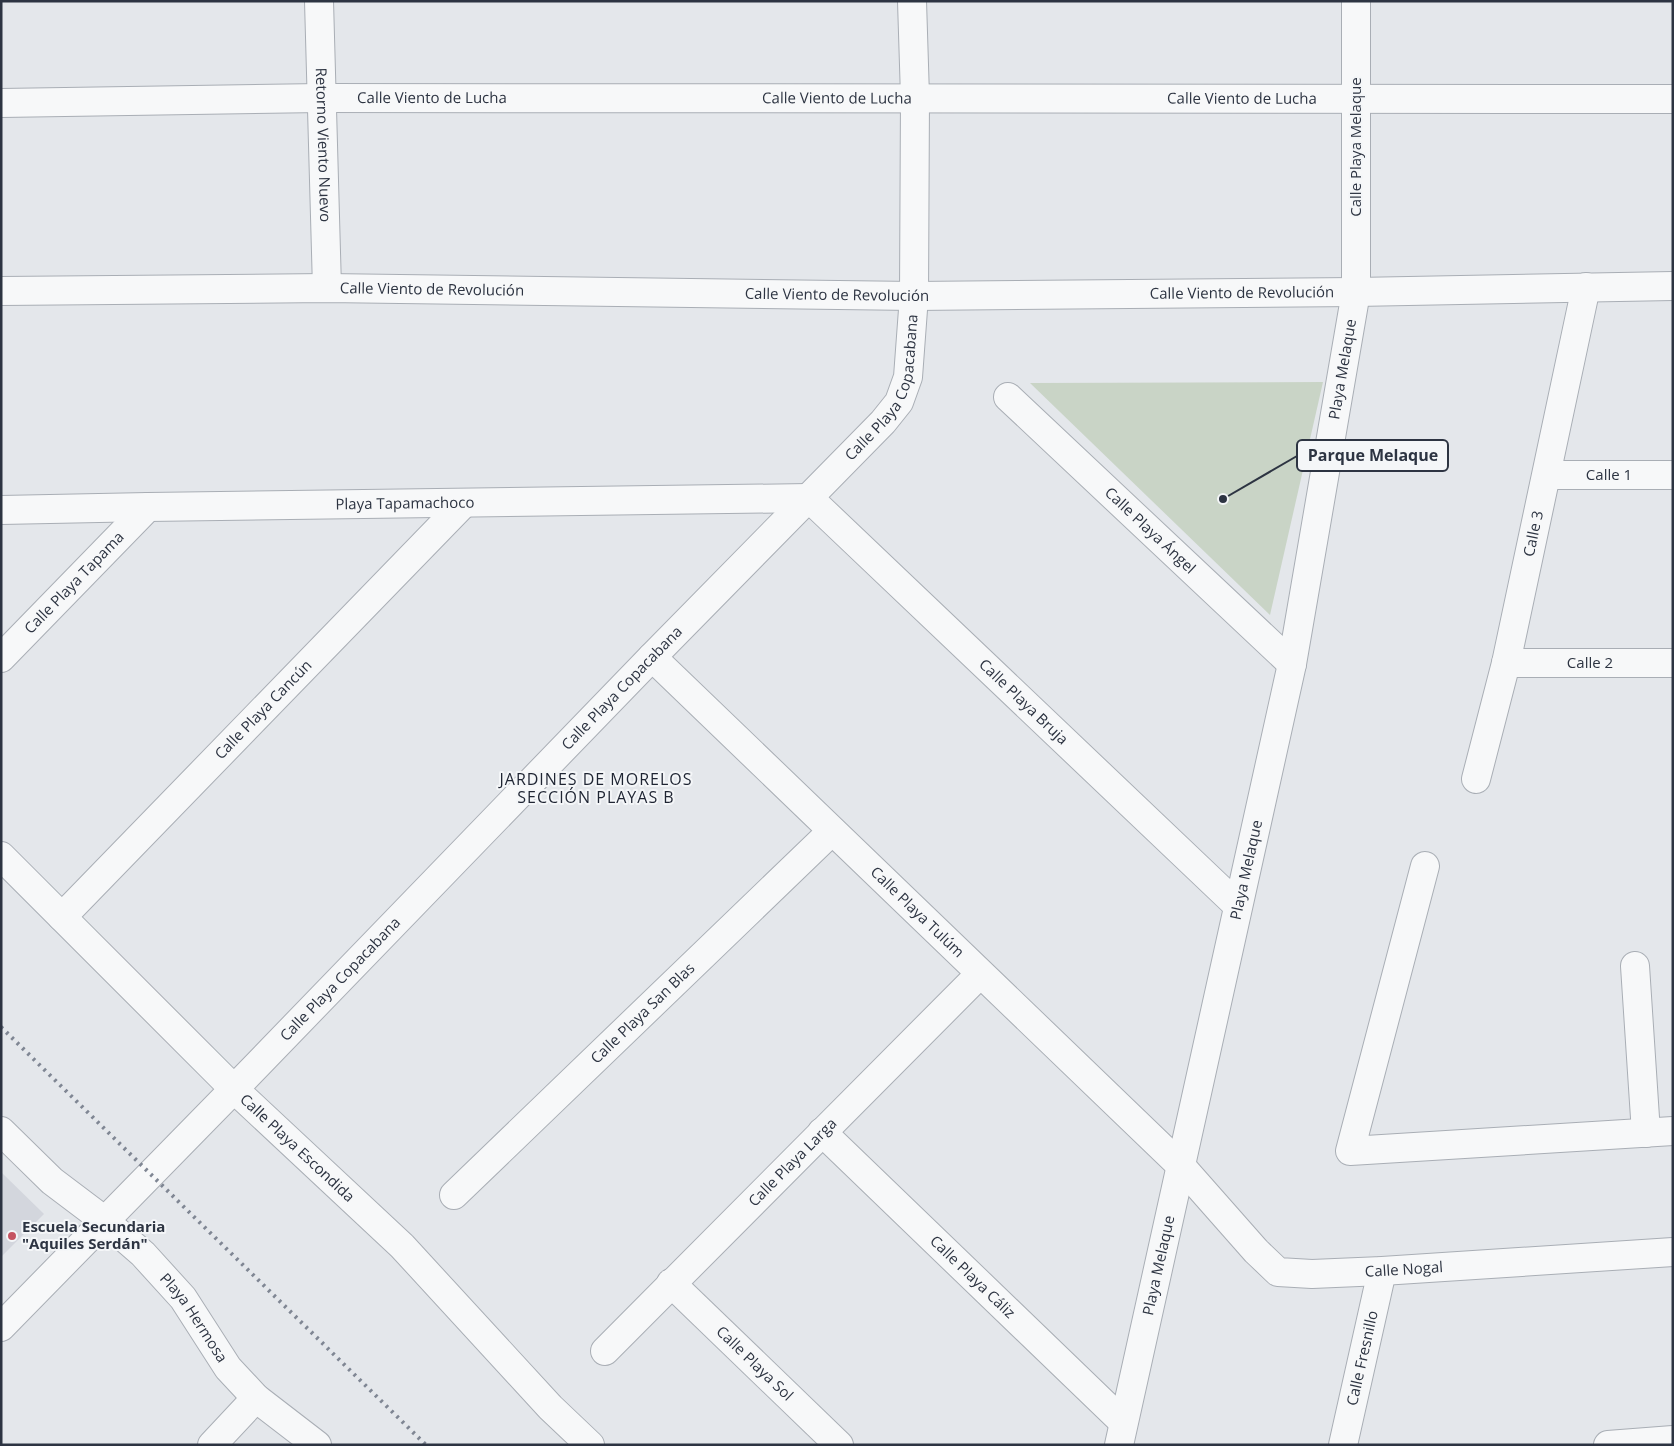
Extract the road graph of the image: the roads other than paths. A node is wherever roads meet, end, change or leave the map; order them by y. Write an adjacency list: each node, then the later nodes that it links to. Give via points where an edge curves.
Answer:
1 (319, 1): 5 (street, Retorno Viento Nuevo)
2 (912, 1): 4 (street, Calle Playa Copacabana)
3 (1356, 1): 7 (street, Calle Playa Melaque)
4 (915, 97): 5 (street, Calle Viento de Lucha); 7 (street, Calle Viento de Lucha); 14 (street, Calle Playa Copacabana)
5 (321, 98): 8 (street, Calle Viento de Lucha); 11 (street, Retorno Viento Nuevo)
6 (1673, 99): 7 (street, Calle Viento de Lucha)
7 (1356, 100): 13 (street, Calle Playa Melaque)
8 (1, 103)
9 (1673, 286): 10 (street, Calle Viento de Revolución)
10 (1586, 287): 13 (street, Calle Viento de Revolución); 16 (street, Calle 3)
11 (327, 288): 12 (street, Calle Viento de Revolución); 14 (street, Calle Viento de Revolución)
12 (1, 291)
13 (1356, 292): 14 (street, Calle Viento de Revolución); 26 (street, Playa Melaque)
14 (914, 296): 18 (street, Calle Playa Copacabana, via 908,377 899,402)
15 (1008, 397): 26 (street, Calle Playa Ángel)
16 (1547, 475): 17 (street, Calle 1); 24 (street, Calle 3)
17 (1673, 475)
18 (809, 498): 19 (street, Playa Tapamachoco); 22 (street, Calle Playa Copacabana); 31 (street, Calle Playa Bruja)
19 (464, 503): 20 (street, Playa Tapamachoco); 32 (street, Calle Playa Cancún)
20 (148, 507): 21 (street, Playa Tapamachoco); 23 (street, Calle Playa Tapama)
21 (1, 510)
22 (652, 657): 28 (street, Calle Playa Tulúm); 35 (street, Calle Playa Copacabana)
23 (1, 658)
24 (1506, 663): 25 (street, Calle 2); 27 (street, Calle 3)
25 (1673, 663)
26 (1292, 664): 31 (street, Playa Melaque)
27 (1476, 779)
28 (832, 831): 34 (street, Calle Playa Tulúm); 41 (street, Calle Playa San Blas)
29 (1, 856): 32 (street, Calle Playa Escondida)
30 (1425, 866): 39 (street, via 1350,1151)
31 (1237, 905): 40 (street, Playa Melaque)
32 (62, 917): 35 (street, Calle Playa Escondida)
33 (1635, 966): 39 (street)
34 (980, 974): 38 (street, Calle Playa Larga); 40 (street, Calle Playa Tulúm)
35 (234, 1089): 42 (street, Calle Playa Copacabana); 53 (street, Calle Playa Escondida, via 402,1246 550,1407)
36 (1, 1131): 42 (street, Playa Hermosa, via 52,1181)
37 (1673, 1131): 39 (street)
38 (822, 1132): 45 (street, Calle Playa Larga); 49 (street, Calle Playa Cáliz)
39 (1646, 1133)
40 (1180, 1166): 44 (street, Calle Nogal, via 1278,1272); 49 (street, Playa Melaque)
41 (454, 1195)
42 (105, 1221): 46 (street, Calle Playa Copacabana); 48 (street, Playa Hermosa, via 143,1254 183,1298 228,1368)
43 (1673, 1252): 44 (street, Calle Nogal)
44 (1382, 1271): 55 (street, Calle Fresnillo)
45 (672, 1283): 47 (street, Calle Playa Larga); 54 (street, Calle Playa Sol)
46 (1, 1327)
47 (605, 1351)
48 (256, 1398): 51 (street); 52 (street, Playa Hermosa)
49 (1121, 1434)
50 (1673, 1440): 56 (street)
51 (212, 1445)
52 (317, 1445)
53 (590, 1445)
54 (839, 1445)
55 (1343, 1445)
56 (1608, 1445)

